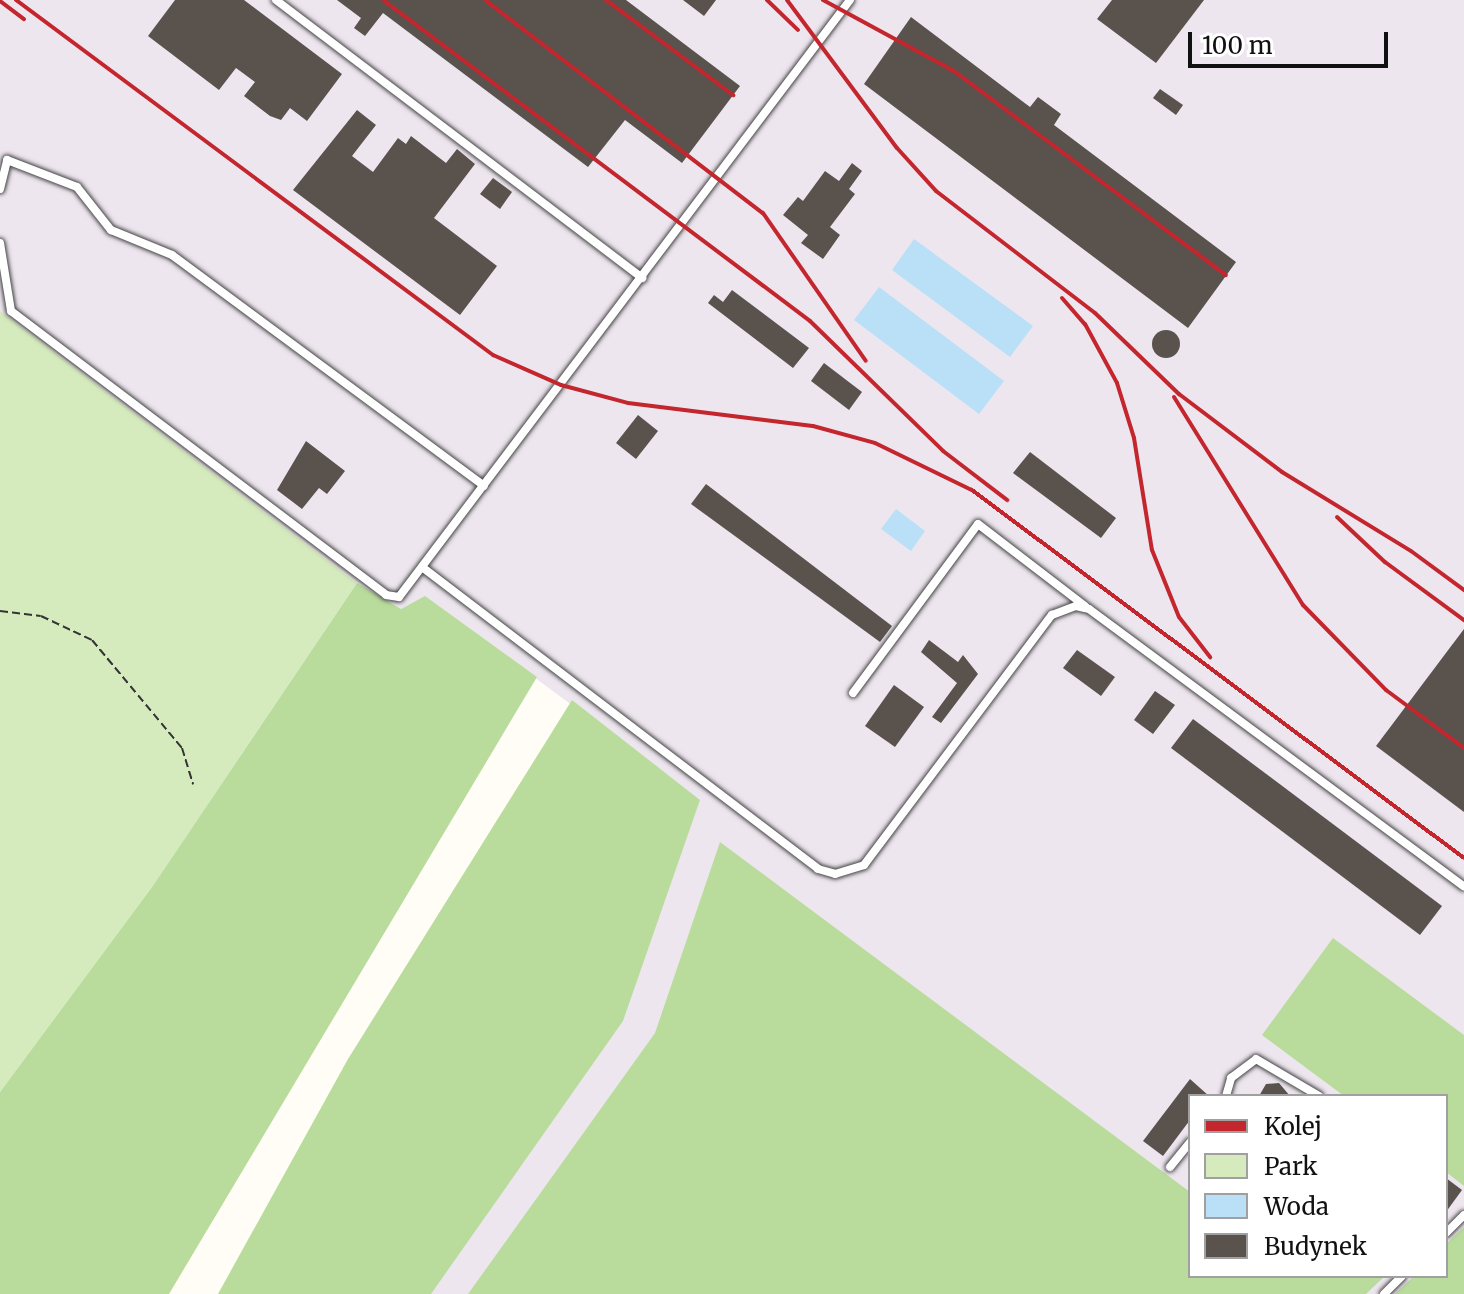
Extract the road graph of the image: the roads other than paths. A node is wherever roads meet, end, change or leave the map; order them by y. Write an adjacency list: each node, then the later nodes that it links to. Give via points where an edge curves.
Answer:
1 (276, 0): 5 (lane)
2 (850, 0): 5 (lane)
3 (0, 189): 6 (lane, via 7,160 77,187 111,230 172,255)
4 (0, 243): 7 (lane, via 11,311 386,595 399,597)
5 (642, 278): 6 (lane)
6 (484, 486): 7 (lane)
7 (422, 567): 8 (lane, via 818,869 835,874 864,865 1052,615 1076,606)
8 (1089, 609): 9 (lane, via 978,524); 10 (lane)
9 (853, 693)
10 (1464, 886)
11 (1227, 1094): 12 (lane, via 1231,1078 1256,1059)
12 (1316, 1094)
13 (1188, 1144): 14 (lane)
14 (1170, 1167)
15 (1464, 1215): 16 (lane)
16 (1448, 1231)
17 (1400, 1278): 18 (lane)
18 (1384, 1294)

